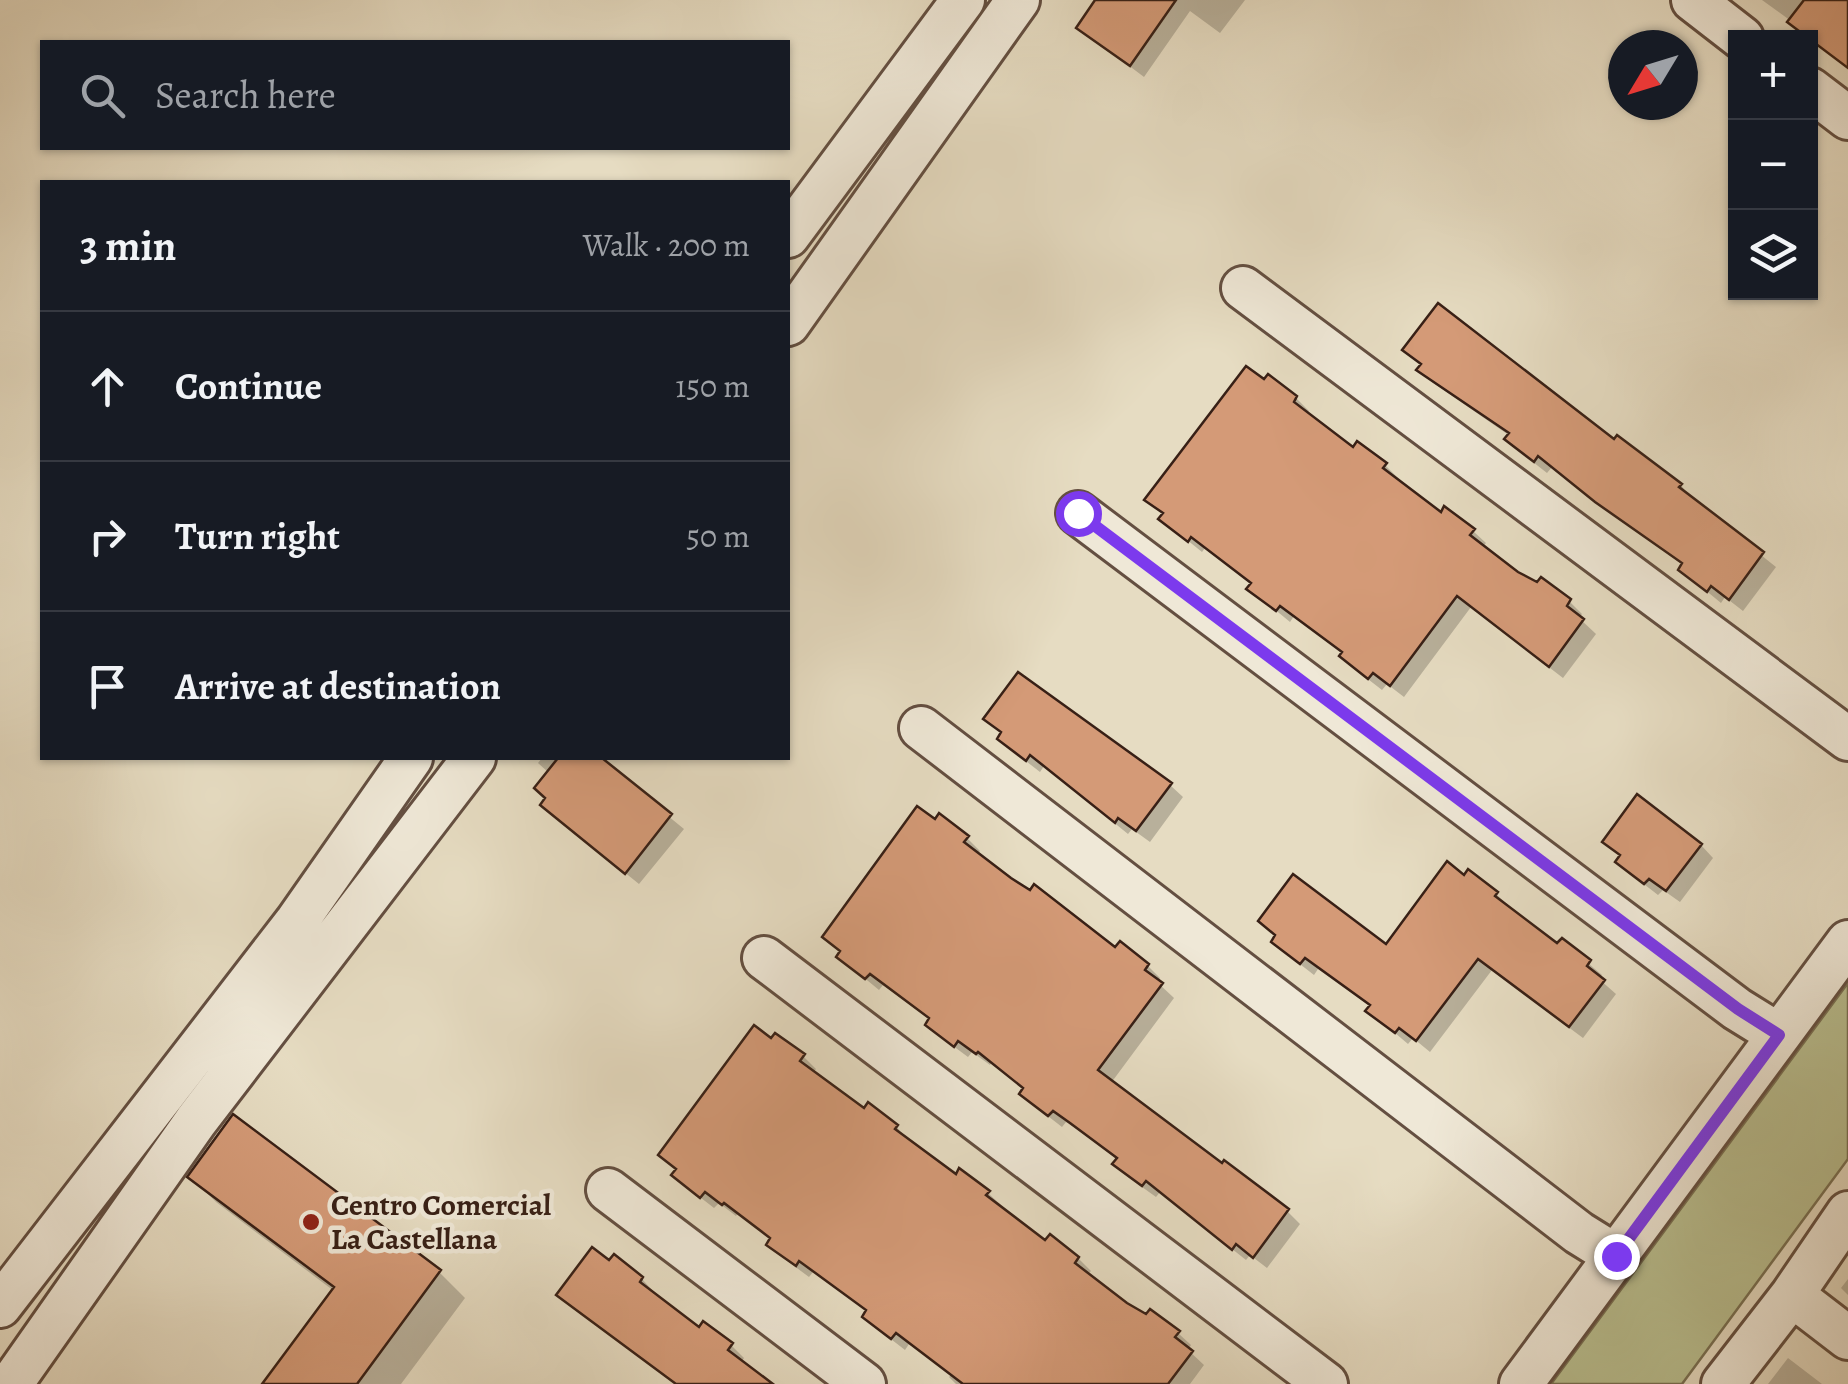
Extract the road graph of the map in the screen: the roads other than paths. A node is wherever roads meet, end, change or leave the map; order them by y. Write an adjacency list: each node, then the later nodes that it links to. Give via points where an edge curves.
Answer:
1 (963, 0): 7 (street)
2 (1018, 0): 8 (street)
3 (1693, 0): 4 (street)
4 (1732, 30)
5 (1818, 95): 6 (street)
6 (1848, 118)
7 (818, 196): 8 (street); 9 (street)
8 (858, 225): 11 (street)
9 (790, 233)
10 (1243, 288): 14 (street)
11 (790, 321)
12 (1078, 513): 19 (street)
13 (922, 728): 22 (street)
14 (1848, 739)
15 (410, 760): 24 (street, via 297,921)
16 (472, 760): 26 (street, via 196,1121)
17 (1848, 942): 19 (street)
18 (764, 958): 28 (street)
19 (1779, 1035): 22 (street)
20 (608, 1190): 27 (street)
21 (1848, 1214): 23 (street)
22 (1616, 1256): 29 (street)
23 (1792, 1295): 25 (street); 30 (street)
24 (0, 1306)
25 (1848, 1338)
26 (12, 1384)
27 (864, 1384)
28 (1326, 1384)
29 (1521, 1384)
30 (1722, 1384)

